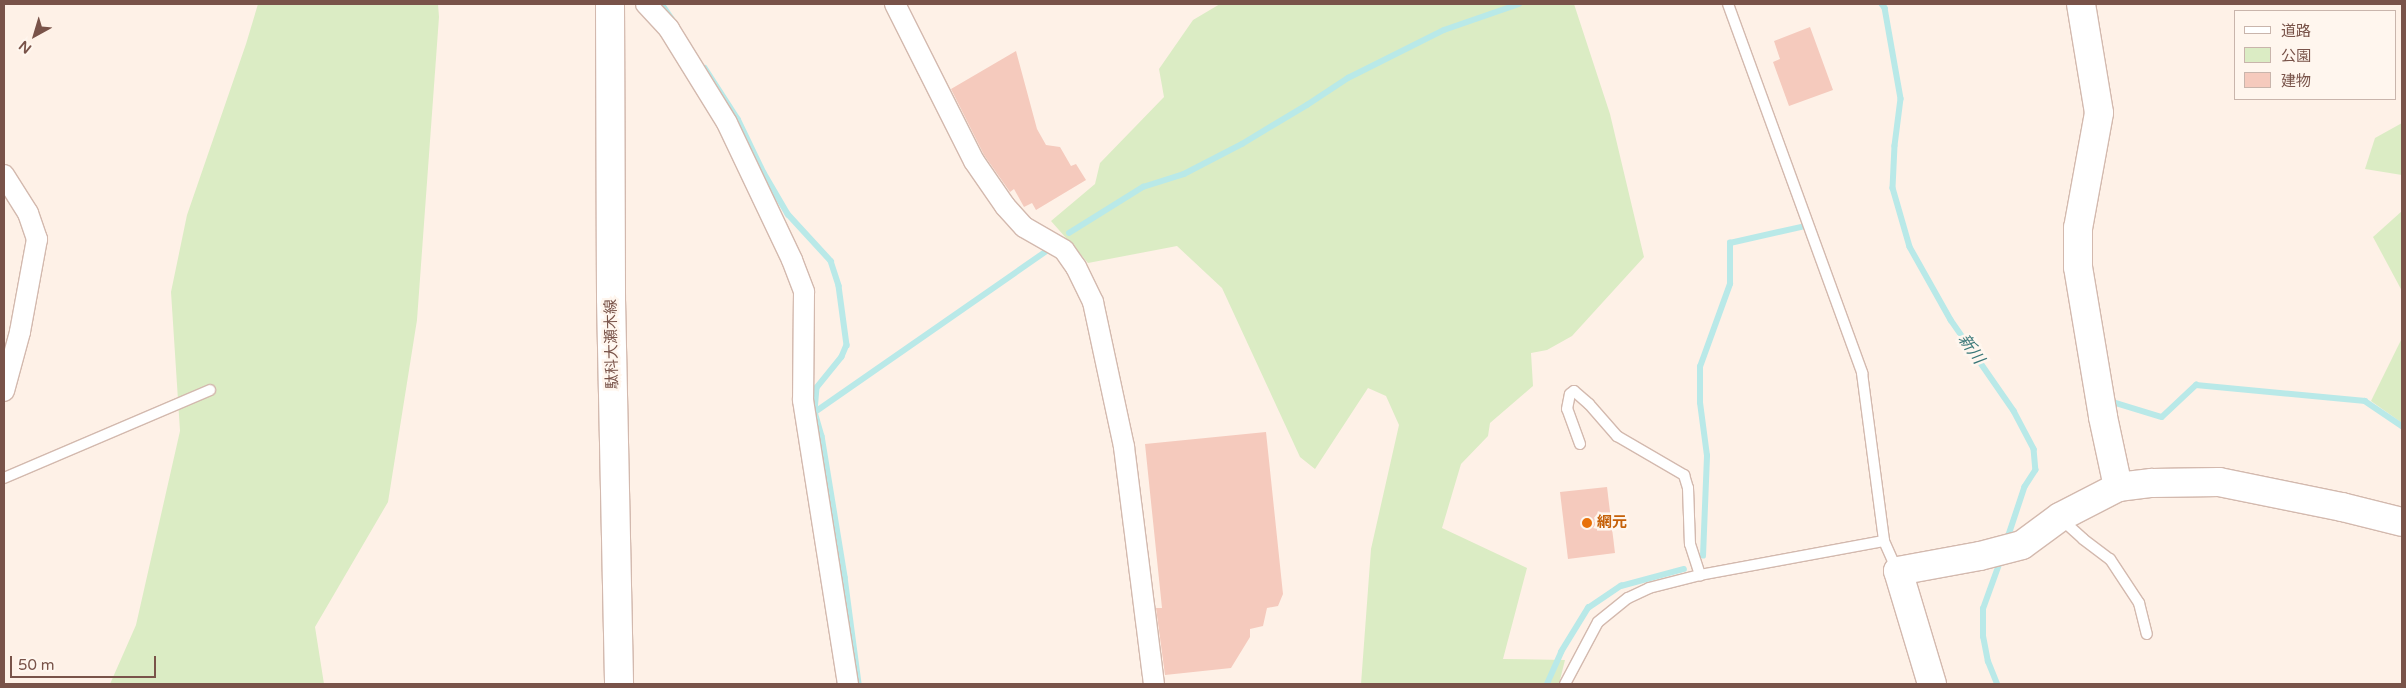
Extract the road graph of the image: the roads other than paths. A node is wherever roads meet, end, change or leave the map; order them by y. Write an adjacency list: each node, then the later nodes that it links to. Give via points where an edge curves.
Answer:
1 (610, 4): 18 (street, 駄科大瀬木線, via 611,299)
2 (646, 4): 19 (street, via 669,29 727,123 804,292 803,400)
3 (895, 4): 20 (street, via 974,161 1024,227 1064,250 1093,302 1124,447)
4 (1728, 4): 14 (lane, via 1862,373)
5 (2081, 4): 11 (street, via 2099,113 2078,228 2078,267)
6 (4, 175): 8 (street, via 28,213 37,239 20,332)
7 (210, 390): 10 (lane)
8 (4, 391)
9 (1580, 444): 16 (lane, via 1567,410 1570,394 1574,391 1617,436 1684,475 1688,488 1690,544)
10 (4, 478)
11 (2118, 487): 12 (street); 13 (street, via 2219,482 2342,506)
12 (2060, 517): 15 (street, via 2022,545); 17 (lane, via 2083,540 2110,559 2139,603)
13 (2402, 522)
14 (1884, 541): 15 (lane); 16 (lane)
15 (1898, 571): 22 (street)
16 (1700, 575): 21 (lane, via 1648,588 1628,598 1598,622)
17 (2147, 634)
18 (620, 684)
19 (848, 684)
20 (1154, 684)
21 (1566, 684)
22 (1932, 684)

